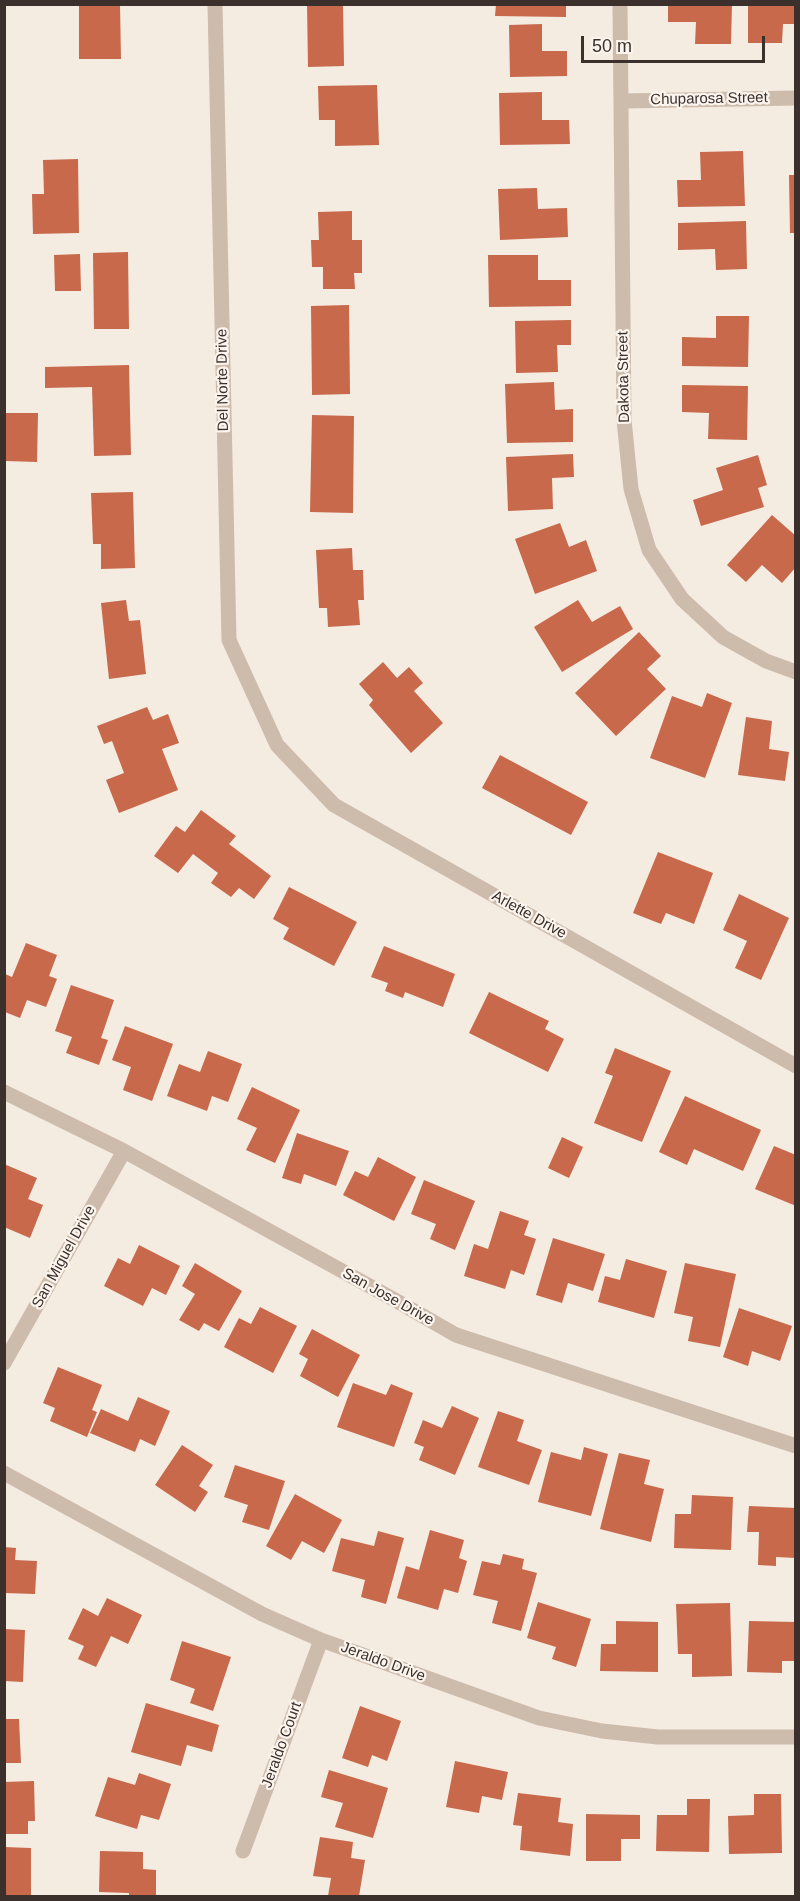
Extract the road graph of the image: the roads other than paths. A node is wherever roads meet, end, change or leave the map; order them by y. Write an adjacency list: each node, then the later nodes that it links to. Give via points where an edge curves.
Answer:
1 (215, 4): 6 (street, Del Norte Drive, via 229,640)
2 (620, 4): 4 (street, Dakota Street)
3 (795, 98): 4 (street, Chuparosa Street)
4 (622, 101): 5 (street, Dakota Street, via 624,420 632,489 649,550 682,599 723,637)
5 (795, 672)
6 (277, 745): 7 (street, Arlette Drive, via 334,805)
7 (795, 1066)
8 (4, 1092): 9 (street, San Jose Drive)
9 (124, 1151): 10 (street, San Miguel Drive); 11 (street, San Jose Drive, via 456,1335)
10 (4, 1363)
11 (795, 1446)
12 (4, 1473): 13 (street, Jeraldo Drive, via 262,1614)
13 (321, 1640): 14 (street, Jeraldo Drive, via 539,1718 592,1729 658,1737); 15 (street, Jeraldo Court)
14 (795, 1737)
15 (243, 1851)

